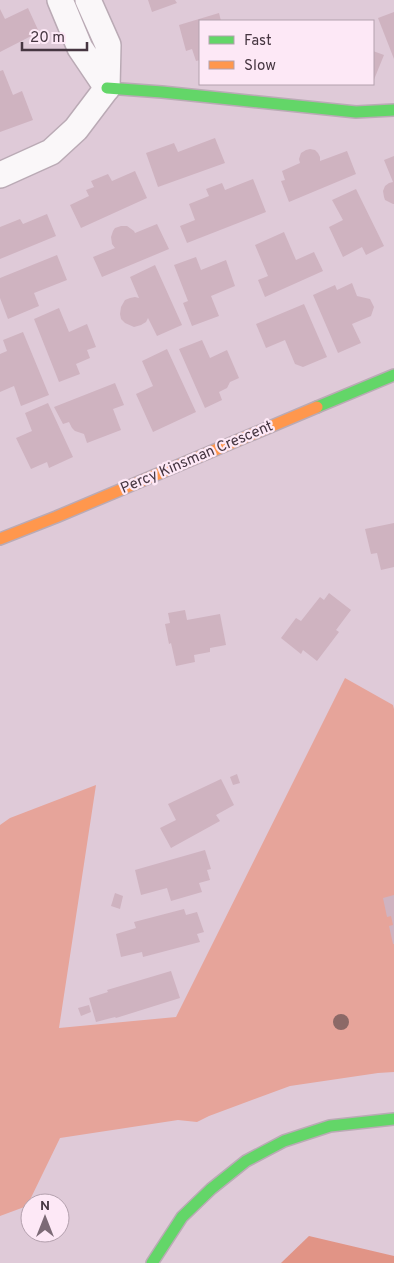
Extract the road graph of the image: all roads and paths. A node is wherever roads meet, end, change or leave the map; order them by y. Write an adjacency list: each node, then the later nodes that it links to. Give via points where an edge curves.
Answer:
1 (60, 0): 3 (street, via 80,48)
2 (88, 0): 3 (street, via 108,45)
3 (107, 88): 4 (street, via 356,112); 5 (street, via 76,129 51,152)
4 (394, 110)
5 (0, 176)
6 (394, 375): 7 (street, Percy Kinsman Crescent)
7 (0, 539)
8 (394, 1120): 9 (street, via 330,1126 284,1141 246,1161 182,1217)
9 (152, 1263)

